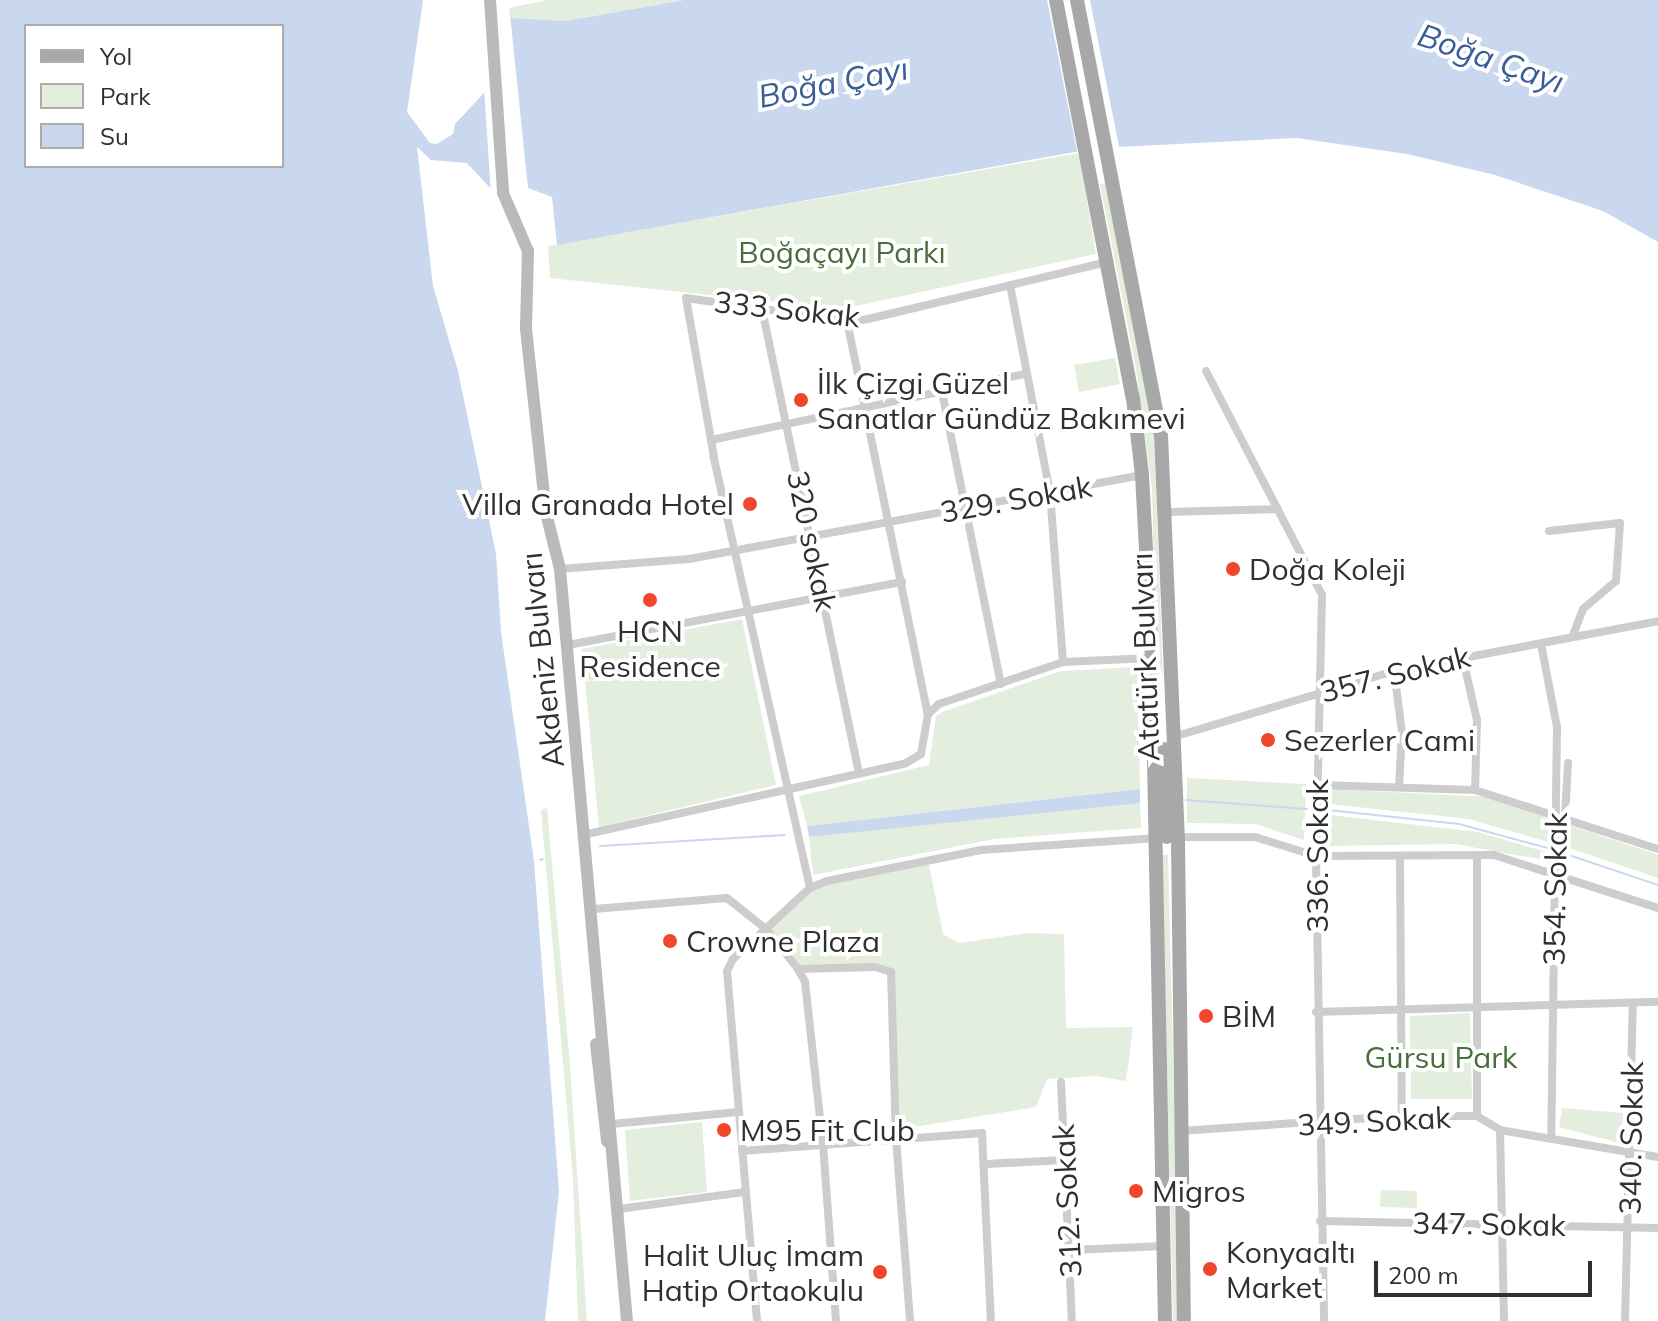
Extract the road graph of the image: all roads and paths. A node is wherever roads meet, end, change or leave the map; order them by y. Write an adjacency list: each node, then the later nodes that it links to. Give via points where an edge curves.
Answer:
1 (490, 0): 23 (main road, Akdeniz Bulvarı, via 503,193 527,242 527,343 546,513)
2 (1056, 0): 4 (main road, Atatürk Bulvarı)
3 (1077, 0): 18 (main road, Atatürk Bulvarı, via 1158,420)
4 (1107, 262): 5 (street, 333 Sokak); 14 (main road, Atatürk Bulvarı)
5 (1010, 285): 7 (street, 333 Sokak); 9 (street)
6 (762, 309): 7 (street, 333 Sokak); 12 (street, 320 sokak); 13 (street, 333 Sokak, via 686,298)
7 (847, 321): 11 (street)
8 (1206, 371): 17 (street, 336. Sokak)
9 (1024, 374): 10 (street); 15 (street)
10 (942, 392): 11 (street); 16 (street)
11 (863, 408): 12 (street); 19 (street)
12 (786, 424): 13 (street); 21 (street, 320 sokak)
13 (711, 440): 22 (street, 333 Sokak)
14 (1142, 475): 15 (street, 329. Sokak); 32 (main road, Atatürk Bulvarı)
15 (1050, 493): 16 (street, 329. Sokak); 33 (street)
16 (968, 507): 19 (street, 329. Sokak); 35 (street)
17 (1278, 509): 18 (street); 36 (street, 336. Sokak, via 1322,595)
18 (1166, 512): 38 (main road, Atatürk Bulvarı)
19 (889, 522): 21 (street, 329. Sokak); 24 (street)
20 (1549, 531): 28 (street, via 1620,523 1616,581 1583,609)
21 (812, 535): 22 (street, 329. Sokak); 25 (street, 320 sokak)
22 (739, 550): 23 (street, 329. Sokak, via 641,566); 26 (street, 333 Sokak)
23 (560, 569): 30 (main road, Akdeniz Bulvarı)
24 (902, 582): 25 (street); 37 (street)
25 (825, 597): 26 (street); 40 (street, 320 sokak)
26 (752, 612): 30 (street); 44 (street, 333 Sokak)
27 (1658, 621): 28 (street, 357. Sokak)
28 (1573, 635): 29 (street, 357. Sokak)
29 (1541, 644): 31 (street, 357. Sokak); 45 (street, 354. Sokak, via 1557,727)
30 (568, 645): 46 (main road, Akdeniz Bulvarı)
31 (1462, 655): 34 (street, 357. Sokak); 43 (street, via 1477,720)
32 (1152, 658): 33 (street); 47 (main road, Atatürk Bulvarı)
33 (1063, 662): 35 (street)
34 (1394, 671): 36 (street, 357. Sokak); 42 (street, via 1402,733)
35 (1001, 684): 37 (street, via 939,704)
36 (1322, 692): 38 (street, 357. Sokak); 41 (street, 336. Sokak)
37 (928, 714): 40 (street, via 921,754)
38 (1173, 737): 47 (main road, Atatürk Bulvarı)
39 (1568, 763): 45 (street)
40 (859, 774): 44 (street)
41 (1317, 785): 42 (street); 49 (street, 336. Sokak)
42 (1399, 787): 43 (street)
43 (1475, 790): 45 (street)
44 (788, 791): 46 (street); 53 (street)
45 (1561, 816): 48 (street); 52 (street, 354. Sokak)
46 (587, 834): 55 (main road, Akdeniz Bulvarı)
47 (1166, 839): 49 (street, via 1266,839); 53 (street, via 1023,845 869,872); 71 (main road, Atatürk Bulvarı); 86 (main road, Atatürk Bulvarı)
48 (1658, 849)
49 (1316, 856): 51 (street); 63 (street, 336. Sokak)
50 (1477, 856): 51 (street); 52 (street, via 1508,858); 60 (street)
51 (1400, 857): 62 (street)
52 (1556, 874): 54 (street); 61 (street, 354. Sokak)
53 (810, 888): 56 (street)
54 (1658, 908)
55 (594, 909): 56 (street, via 727,898); 68 (main road, Akdeniz Bulvarı)
56 (766, 929): 57 (street); 65 (street, via 727,971)
57 (798, 969): 73 (street, via 875,967 891,972); 74 (street, via 805,982)
58 (1658, 1002): 59 (street)
59 (1633, 1004): 61 (street); 76 (street, 340. Sokak)
60 (1477, 1008): 61 (street); 62 (street); 67 (street)
61 (1553, 1008): 72 (street, 354. Sokak)
62 (1402, 1011): 63 (street); 66 (street)
63 (1316, 1012): 69 (street, 336. Sokak)
64 (1061, 1082): 78 (street, 312. Sokak)
65 (738, 1112): 68 (street); 75 (street)
66 (1402, 1116): 67 (street, 349. Sokak); 69 (street, 349. Sokak)
67 (1477, 1116): 70 (street, 349. Sokak)
68 (608, 1119): 81 (main road, Akdeniz Bulvarı)
69 (1321, 1122): 71 (street, 349. Sokak); 82 (street, 336. Sokak)
70 (1500, 1130): 72 (street, 349. Sokak); 83 (street)
71 (1179, 1131): 95 (main road, Atatürk Bulvarı)
72 (1551, 1135): 76 (street, 349. Sokak)
73 (896, 1138): 74 (street); 79 (street, via 982,1133); 91 (street)
74 (823, 1144): 75 (street); 90 (street)
75 (742, 1151): 80 (street)
76 (1630, 1155): 77 (street, 349. Sokak); 84 (street, 340. Sokak)
77 (1658, 1157)
78 (1065, 1160): 79 (street); 87 (street, 312. Sokak)
79 (986, 1164): 92 (street)
80 (744, 1192): 81 (street); 89 (street)
81 (619, 1209): 88 (main road, Akdeniz Bulvarı)
82 (1320, 1221): 83 (street, 347. Sokak); 96 (street, 336. Sokak)
83 (1501, 1222): 84 (street, 347. Sokak); 97 (street)
84 (1630, 1228): 85 (street, 347. Sokak); 98 (street, 340. Sokak)
85 (1658, 1228)
86 (1164, 1246): 87 (street); 94 (main road, Atatürk Bulvarı)
87 (1072, 1250): 93 (street, 312. Sokak)
88 (627, 1321)
89 (757, 1321)
90 (836, 1321)
91 (910, 1321)
92 (991, 1321)
93 (1072, 1321)
94 (1165, 1321)
95 (1184, 1321)
96 (1324, 1321)
97 (1504, 1321)
98 (1625, 1321)

